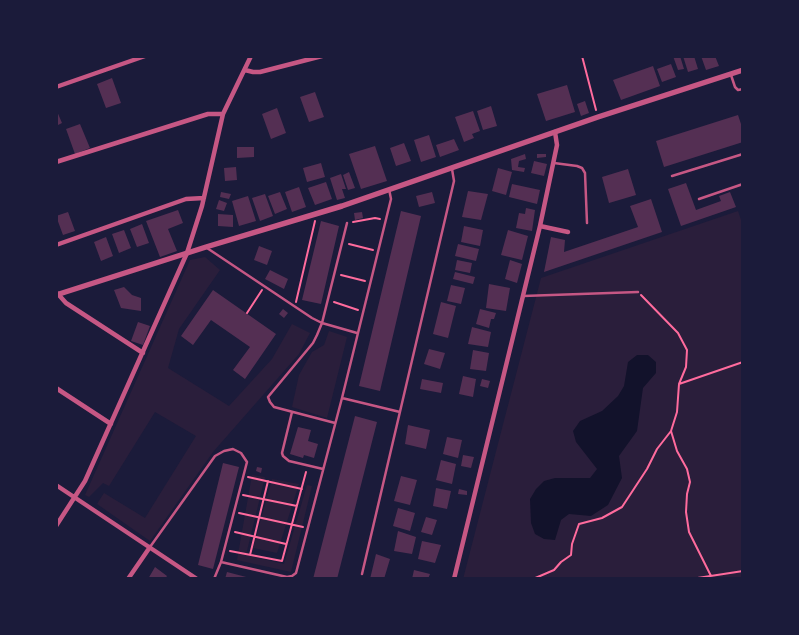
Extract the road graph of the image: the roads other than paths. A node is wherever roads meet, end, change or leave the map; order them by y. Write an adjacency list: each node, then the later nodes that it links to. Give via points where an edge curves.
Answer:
1 (145, 56): 7 (street)
2 (251, 56): 4 (street)
3 (322, 56): 4 (street, via 260,72)
4 (245, 70): 9 (street)
5 (743, 70): 6 (street)
6 (731, 75): 8 (lane, via 735,87); 10 (street)
7 (56, 87)
8 (743, 89)
9 (223, 114): 12 (street, via 208,114); 18 (street)
10 (555, 132): 13 (street); 14 (street)
11 (743, 154): 15 (lane)
12 (56, 162)
13 (554, 163): 21 (lane, via 577,166 585,173); 22 (street)
14 (451, 167): 17 (street); 36 (lane, via 454,181)
15 (672, 176)
16 (743, 184): 19 (lane)
17 (389, 189): 25 (street); 31 (lane, via 391,199)
18 (204, 198): 24 (street, via 186,199); 26 (street)
19 (699, 199)
20 (347, 223): 30 (lane)
21 (587, 223)
22 (540, 226): 23 (street); 29 (street)
23 (568, 232)
24 (56, 244)
25 (206, 247): 26 (street); 30 (lane)
26 (187, 253): 28 (street); 32 (street)
27 (638, 292): 29 (lane)
28 (57, 295): 32 (street)
29 (523, 296): 49 (street)
30 (322, 323): 31 (lane); 35 (lane, via 313,343 268,397 274,406)
31 (357, 333): 34 (lane)
32 (142, 353): 38 (street)
33 (56, 388): 38 (street)
34 (342, 398): 36 (lane); 37 (lane)
35 (292, 411): 37 (lane); 39 (lane, via 282,453 289,461)
36 (400, 412): 45 (lane)
37 (335, 423): 39 (lane)
38 (111, 424): 41 (street)
39 (323, 469): 44 (lane, via 297,568 292,576)
40 (56, 485): 41 (street)
41 (75, 498): 42 (street); 43 (street)
42 (56, 526)
43 (150, 547): 44 (lane, via 216,456 233,449 241,453 247,462); 46 (street); 47 (street)
44 (221, 562): 48 (lane)
45 (362, 574)
46 (128, 579)
47 (197, 579)
48 (214, 579)
49 (454, 579)

